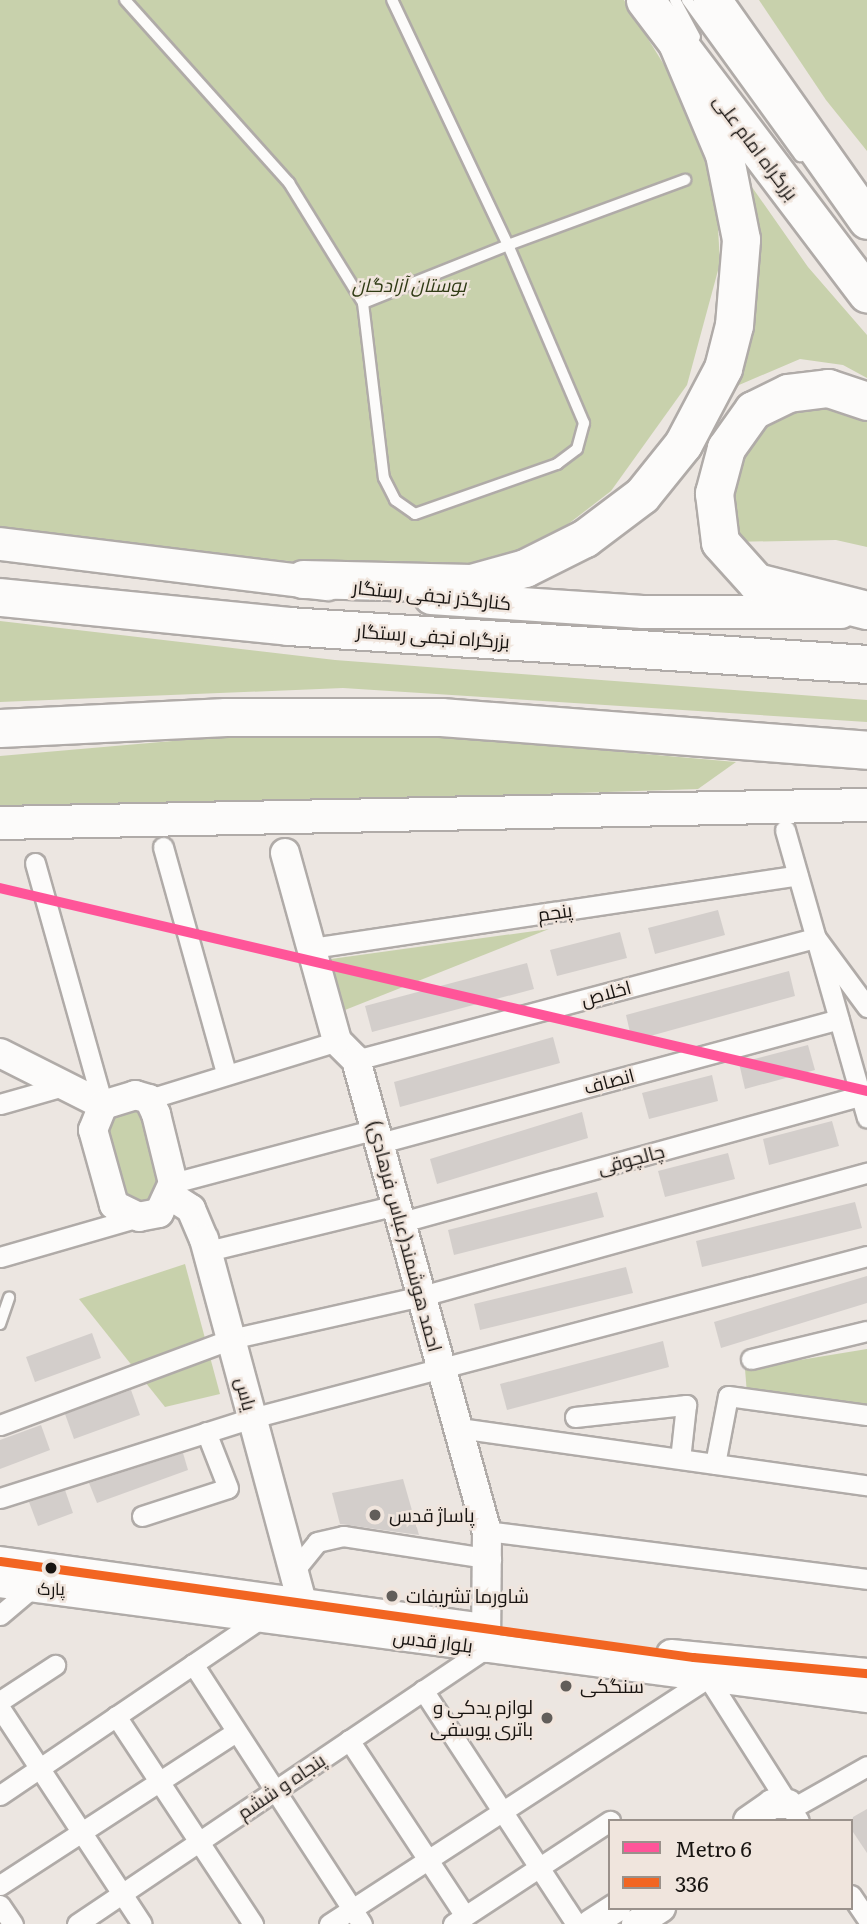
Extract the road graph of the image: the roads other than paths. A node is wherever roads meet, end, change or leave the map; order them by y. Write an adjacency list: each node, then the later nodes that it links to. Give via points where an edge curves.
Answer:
1 (125, 0): 13 (lane, via 289,183)
2 (392, 0): 11 (lane)
3 (645, 0): 7 (highway, بزرگراه امام علی)
4 (676, 0): 7 (lane)
5 (687, 0): 8 (lane)
6 (712, 0): 8 (highway)
7 (688, 43): 12 (highway, بزرگراه امام علی); 16 (highway, via 724,154 741,239 734,326 723,368 683,444 642,495 585,538 526,568 471,583)
8 (823, 176): 10 (highway)
9 (685, 180): 11 (lane)
10 (867, 219)
11 (508, 245): 13 (lane); 13 (lane, via 584,423 577,449 557,464 415,513 395,500 384,478)
12 (867, 294)
13 (363, 303)
14 (867, 401): 18 (highway, via 828,388 788,393 753,410 726,448 714,493 720,542 756,582)
15 (0, 544): 16 (main road, کنارگذر نجفی رستگار)
16 (303, 579): 18 (main road, کنارگذر نجفی رستگار, via 411,597 643,612)
17 (0, 597): 19 (highway, بزرگراه نجفی رستگار, via 288,626)
18 (867, 611)
19 (867, 664)
20 (104, 723): 21 (highway); 22 (highway); 23 (highway, via 441,717)
21 (0, 728)
22 (0, 744)
23 (867, 750)
24 (867, 805): 25 (main road)
25 (0, 824)
26 (785, 830): 30 (street)
27 (163, 847): 37 (street)
28 (285, 853): 32 (street, احمد هوشمند(عباس فرهادی))
29 (35, 863): 42 (street)
30 (798, 875): 31 (street); 32 (street, پنجم)
31 (816, 938): 33 (street); 34 (street); 35 (street, اخلاص)
32 (312, 948): 35 (street, احمد هوشمند(عباس فرهادی))
33 (867, 1007)
34 (839, 1018): 39 (street); 44 (street, انصاف)
35 (347, 1050): 37 (street, اخلاص); 44 (street, احمد هوشمند(عباس فرهادی))
36 (0, 1053): 38 (street)
37 (226, 1073): 40 (street, اخلاص)
38 (67, 1085): 41 (street); 42 (street)
39 (861, 1096): 43 (street); 47 (street, چالچوقی)
40 (149, 1099): 42 (street, via 118,1097); 46 (street, via 166,1142)
41 (0, 1104)
42 (103, 1105): 48 (street, via 93,1130 114,1205)
43 (867, 1118)
44 (378, 1136): 46 (street, انصاف); 47 (street, احمد هوشمند(عباس فرهادی))
45 (867, 1173): 52 (street)
46 (172, 1189): 48 (street, via 159,1213); 49 (street, یاس, via 191,1209)
47 (399, 1213): 49 (street, چالچوقی); 52 (street, احمد هوشمند(عباس فرهادی))
48 (139, 1217): 51 (street)
49 (208, 1251): 56 (street, یاس)
50 (867, 1256): 58 (street)
51 (0, 1258)
52 (422, 1296): 56 (street); 58 (street, احمد هوشمند(عباس فرهادی))
53 (9, 1298): 54 (lane)
54 (0, 1324)
55 (867, 1331): 57 (street)
56 (231, 1339): 61 (street, یاس); 62 (street)
57 (751, 1359)
58 (443, 1372): 61 (street); 63 (street, احمد هوشمند(عباس فرهادی))
59 (867, 1415): 66 (street, via 728,1396)
60 (575, 1417): 65 (street, via 686,1405)
61 (252, 1418): 64 (street); 73 (street, یاس)
62 (0, 1425)
63 (458, 1428): 65 (street); 70 (street, احمد هوشمند(عباس فرهادی))
64 (206, 1432): 68 (street); 69 (street, via 228,1488)
65 (680, 1459): 66 (street)
66 (715, 1464): 67 (street)
67 (867, 1485)
68 (0, 1498)
69 (142, 1516)
70 (487, 1531): 71 (street, احمد هوشمند(عباس فرهادی)); 74 (street)
71 (491, 1559): 73 (street, via 343,1536 317,1542); 80 (street, احمد هوشمند(عباس فرهادی))
72 (0, 1561): 77 (street, بلوار قدس)
73 (293, 1572): 77 (street, یاس)
74 (867, 1579)
75 (0, 1583): 76 (street, بلوار قدس)
76 (33, 1587): 78 (street); 79 (street, بلوار قدس)
77 (302, 1603): 80 (street, بلوار قدس)
78 (1, 1612)
79 (257, 1620): 80 (street, بلوار قدس); 81 (street)
80 (487, 1639): 83 (street, بلوار قدس); 84 (street, بلوار قدس); 85 (street, پنجاه و ششم)
81 (193, 1664): 89 (street); 90 (street)
82 (55, 1665): 87 (street)
83 (867, 1673)
84 (708, 1678): 86 (street, بلوار قدس); 97 (street); 98 (street)
85 (423, 1690): 91 (street, پنجاه و ششم); 97 (street)
86 (867, 1698)
87 (0, 1701)
88 (0, 1708): 93 (street)
89 (116, 1716): 93 (street); 94 (street)
90 (236, 1732): 94 (street); 95 (street)
91 (349, 1740): 95 (street, پنجاه و ششم); 103 (street)
92 (867, 1766): 98 (street)
93 (38, 1769): 96 (street); 101 (street)
94 (161, 1781): 101 (street); 102 (street)
95 (274, 1791): 102 (street, پنجاه و ششم); 111 (street)
96 (0, 1795)
97 (501, 1813): 103 (street); 104 (street)
98 (793, 1813): 99 (street, via 772,1804)
99 (751, 1819)
100 (608, 1823): 104 (street)
101 (82, 1833): 105 (street); 106 (street)
102 (201, 1841): 106 (street, پنجاه و ششم); 117 (street)
103 (428, 1861): 111 (street); 113 (street)
104 (538, 1869): 113 (street); 119 (street)
105 (0, 1885)
106 (122, 1895): 115 (street, پنجاه و ششم); 116 (street)
107 (853, 1899): 112 (street)
108 (0, 1905): 114 (street)
109 (613, 1910): 120 (street)
110 (658, 1910): 121 (street)
111 (357, 1917): 118 (street)
112 (862, 1919)
113 (459, 1920)
114 (13, 1924)
115 (76, 1924)
116 (142, 1924)
117 (253, 1924)
118 (329, 1924)
119 (576, 1924)
120 (591, 1924)
121 (636, 1924)

